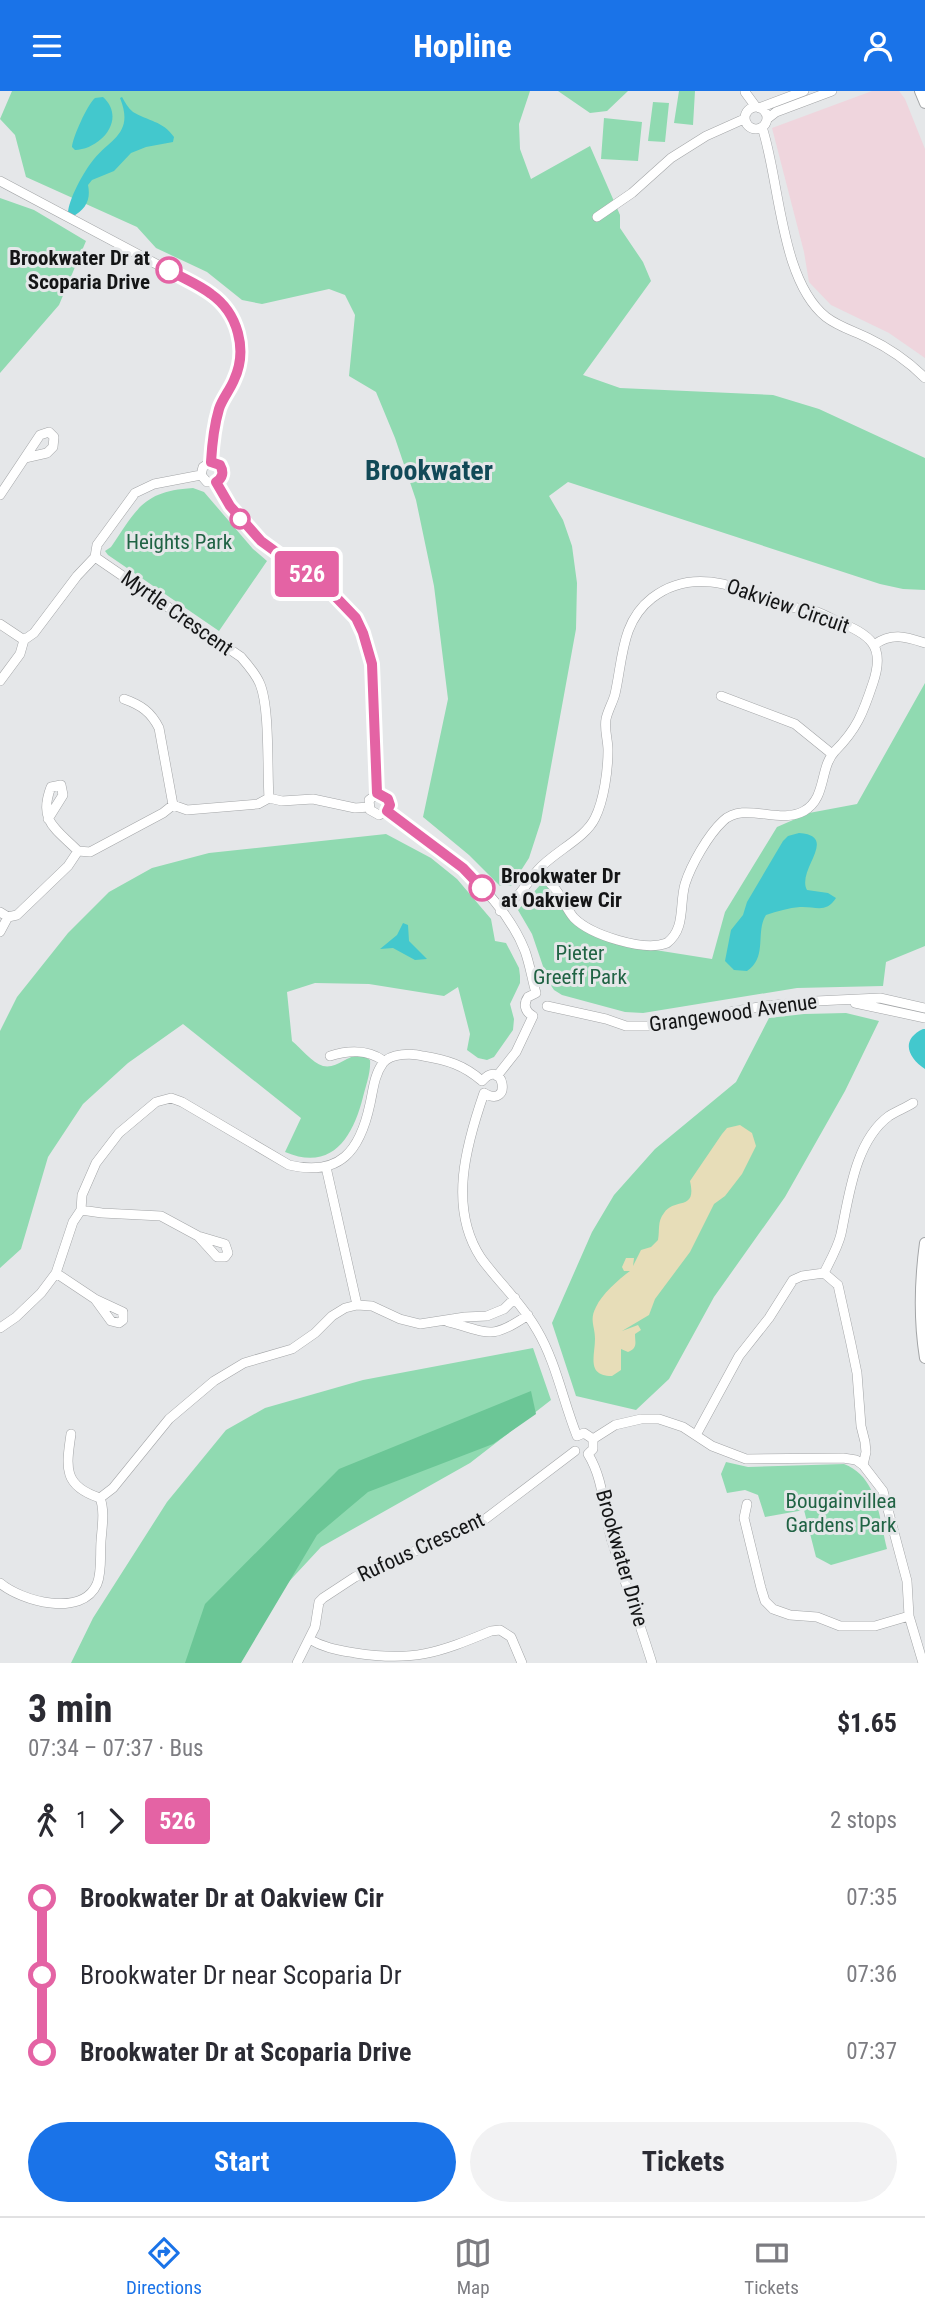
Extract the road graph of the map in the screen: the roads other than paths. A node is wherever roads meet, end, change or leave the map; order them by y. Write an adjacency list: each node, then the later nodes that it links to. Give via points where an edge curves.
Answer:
1 (745, 91): 6 (street)
2 (804, 91): 6 (street)
3 (832, 91): 6 (street)
4 (920, 91): 5 (main road)
5 (925, 103)
6 (755, 118): 8 (street, via 706,136); 9 (street, via 769,149 796,275 810,302 833,323 899,356)
7 (0, 181): 11 (street, via 209,292 229,310 239,339 239,364 220,407)
8 (597, 217)
9 (925, 378)
10 (25, 458): 14 (street)
11 (211, 462): 12 (street); 13 (street, via 223,472)
12 (201, 475): 13 (street, via 207,482); 15 (street, via 170,479 135,493 97,545)
13 (216, 482): 25 (street, via 261,541 331,592 356,618 372,664)
14 (0, 495)
15 (95, 557): 17 (street); 26 (street, Myrtle Crescent, via 241,657 251,669 264,702)
16 (0, 624): 17 (street)
17 (23, 643): 20 (street); 21 (street)
18 (925, 643): 19 (street, via 903,635)
19 (874, 645): 24 (street, Oakview Circuit, via 877,667 862,717); 32 (street, Oakview Circuit, via 860,631 819,613 776,604 722,583 685,582 652,598 635,617 622,649 615,695 606,717 607,762 594,820)
20 (32, 648)
21 (0, 681)
22 (721, 696): 24 (street, via 795,724)
23 (124, 699): 27 (street, via 141,705 159,728)
24 (832, 754): 32 (street, Oakview Circuit, via 816,800 804,811 785,816 733,814 722,821 684,886 677,930 667,943 623,941 587,928)
25 (377, 793): 28 (street); 29 (street, via 388,799)
26 (269, 798): 27 (street, via 258,804 187,810); 28 (street)
27 (173, 805): 31 (street, via 90,852)
28 (369, 807): 29 (street, via 375,814)
29 (387, 811): 33 (street, via 463,868)
30 (48, 819): 31 (street)
31 (78, 851): 34 (street, via 17,915)
32 (537, 871): 33 (street, Oakview Circuit)
33 (500, 911): 36 (street, via 526,952)
34 (4, 914): 35 (street)
35 (0, 932)
36 (536, 993): 38 (street, via 544,997); 40 (street, via 525,1004)
37 (836, 1001): 38 (street, Grangewood Avenue, via 790,1002 626,1026); 39 (street, Grangewood Avenue, via 880,998); 41 (street, Grangewood Avenue)
38 (547, 1006): 40 (street, via 541,1015)
39 (925, 1008)
40 (533, 1016): 44 (street, via 516,1052)
41 (925, 1018)
42 (330, 1056): 43 (street, via 369,1052)
43 (384, 1061): 45 (street, via 416,1054 446,1060); 48 (street, via 357,1143)
44 (497, 1076): 45 (street); 46 (street, via 503,1083 500,1093)
45 (482, 1081): 46 (street)
46 (484, 1093): 54 (street, via 464,1169 464,1217 480,1256)
47 (913, 1103): 53 (street, via 888,1117 865,1148 854,1173 841,1236)
48 (326, 1167): 49 (street, via 308,1170 289,1165 182,1102 164,1099 119,1133 96,1163 82,1195); 56 (street)
49 (81, 1210): 50 (street, via 161,1216); 52 (street)
50 (198, 1235)
51 (925, 1243): 60 (main road, via 921,1306)
52 (56, 1273): 55 (street); 59 (street, via 41,1293)
53 (824, 1273): 62 (street, via 793,1280 738,1356); 67 (street, via 838,1285 857,1373 866,1452)
54 (515, 1298): 57 (street); 58 (street, via 487,1317)
55 (95, 1299)
56 (357, 1305): 58 (street, via 372,1306 411,1323); 68 (street, via 332,1316 292,1349 244,1363 214,1381 169,1419 113,1489)
57 (528, 1315): 58 (street, via 502,1331 489,1333); 63 (street, via 546,1348)
58 (443, 1320)
59 (0, 1328)
60 (925, 1358)
61 (71, 1434): 68 (street, via 70,1478 75,1487)
62 (696, 1435): 64 (street, via 660,1419 641,1419 615,1425); 67 (street, via 746,1459 843,1458)
63 (577, 1436): 64 (street, via 584,1433); 65 (street)
64 (593, 1439): 66 (street)
65 (575, 1451): 66 (street); 72 (street, Rufous Crescent, via 480,1523 355,1577 323,1598)
66 (588, 1454): 77 (street, Brookwater Drive, via 596,1466 610,1534)
67 (863, 1465): 71 (street, via 883,1491 907,1581)
68 (100, 1498): 70 (street, via 99,1575 92,1593 76,1603 49,1602 16,1593)
69 (747, 1504): 71 (street, via 744,1518 761,1588 773,1609 840,1626 875,1626)
70 (0, 1583)
71 (909, 1616): 78 (street)
72 (309, 1639): 73 (street, via 326,1648 410,1658 500,1630 511,1637); 74 (street, Rufous Crescent)
73 (513, 1648): 75 (street); 76 (street)
74 (297, 1663)
75 (513, 1663)
76 (522, 1663)
77 (652, 1663)
78 (923, 1663)

